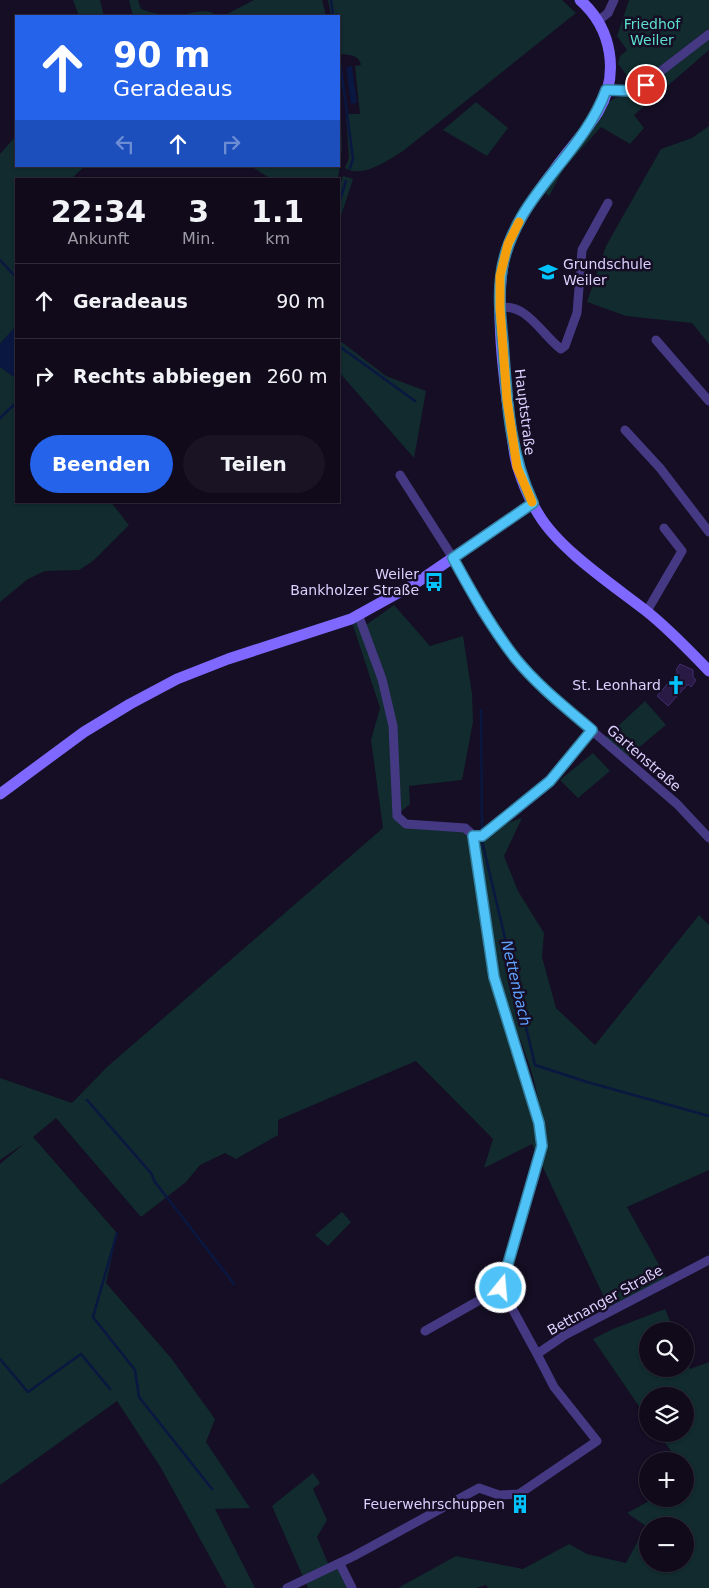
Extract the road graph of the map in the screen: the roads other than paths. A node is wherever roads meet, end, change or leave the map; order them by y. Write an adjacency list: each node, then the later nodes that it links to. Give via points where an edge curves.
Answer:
1 (580, 0): 3 (street, Hauptstraße)
2 (614, 0): 3 (street, via 608,13)
3 (598, 21): 5 (street, Hauptstraße, via 608,39 611,59)
4 (709, 34): 5 (street, via 635,91)
5 (606, 90): 7 (street, Hauptstraße, via 586,130 522,216 508,244 500,276)
6 (608, 203): 7 (street, via 582,250 577,313 565,346 562,348 555,344 534,321 516,309)
7 (500, 308): 12 (street, Hauptstraße, via 507,400 517,467)
8 (656, 340): 9 (street)
9 (709, 401)
10 (625, 430): 14 (street, via 660,468)
11 (400, 475): 15 (street, Gartenstraße)
12 (533, 503): 15 (street); 16 (street, Hauptstraße, via 543,520 577,558)
13 (664, 528): 16 (street, via 682,551)
14 (709, 532)
15 (453, 558): 17 (street, via 389,599); 19 (street, Gartenstraße, via 481,611 516,659 545,690)
16 (647, 612): 18 (street, Hauptstraße)
17 (358, 614): 20 (street, via 228,658 169,683 84,732); 21 (street, via 382,678 393,726 397,816 406,824 465,828)
18 (709, 670)
19 (592, 730): 21 (street, via 550,781 482,836); 22 (street, Gartenstraße, via 677,804)
20 (0, 794)
21 (473, 836): 24 (street, via 494,977 539,1123 542,1146)
22 (709, 838)
23 (709, 1260): 26 (street, Bettnanger Straße, via 565,1335)
24 (501, 1288): 25 (street); 26 (street)
25 (425, 1331)
26 (537, 1354): 27 (street, via 554,1387 597,1441 519,1494 499,1495 479,1488)
27 (340, 1564): 28 (street); 29 (street)
28 (287, 1588)
29 (352, 1588)

